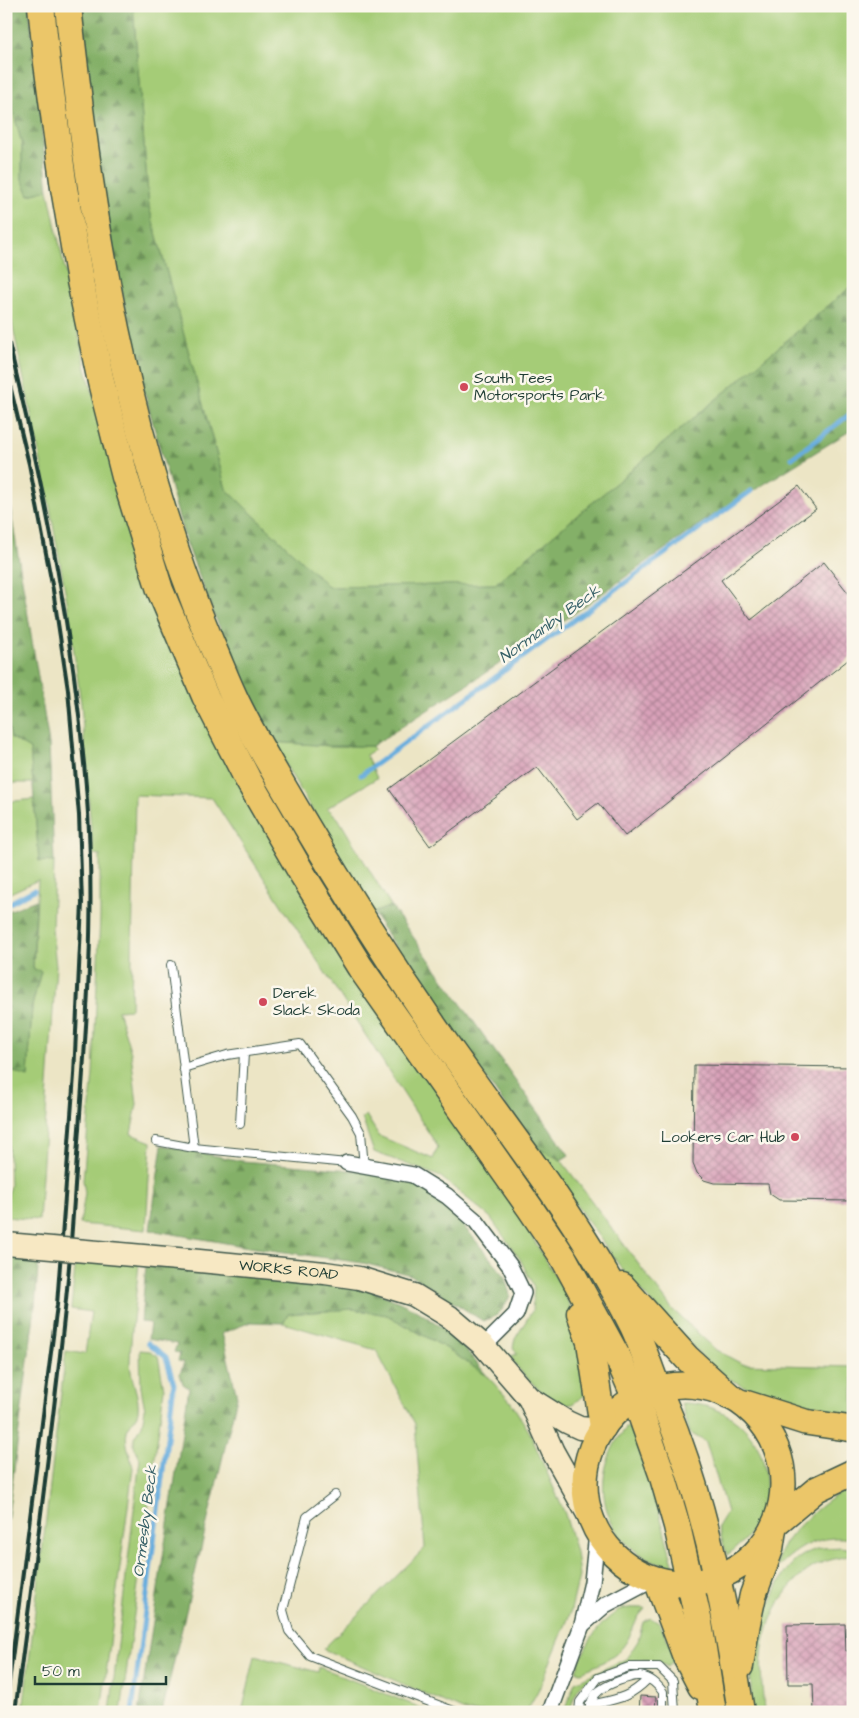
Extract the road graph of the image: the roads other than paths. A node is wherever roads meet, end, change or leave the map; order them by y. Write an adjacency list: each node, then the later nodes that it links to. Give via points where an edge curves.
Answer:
1 (41, 6): 13 (highway, via 64,188 82,290 125,477 160,590 213,712 303,875 360,967)
2 (68, 6): 12 (highway, via 79,110 98,232 135,413 191,594 236,702 330,866 392,964 569,1214)
3 (171, 965): 5 (lane)
4 (244, 1052): 5 (lane); 6 (lane); 10 (lane, via 300,1044 361,1133)
5 (183, 1068): 8 (lane)
6 (240, 1124)
7 (156, 1141): 8 (lane)
8 (194, 1148): 9 (lane)
9 (346, 1163): 10 (street)
10 (364, 1167): 14 (street, via 413,1175 447,1196 476,1221 510,1266 523,1293 516,1314)
11 (6, 1244): 14 (main road, WORKS ROAD, bridge, via 359,1278 414,1295 450,1316)
12 (593, 1253): 15 (highway, via 634,1328); 17 (highway, via 687,1358)
13 (563, 1258): 15 (highway, via 619,1360); 18 (highway, via 590,1342)
14 (484, 1346): 16 (main road, WORKS ROAD)
15 (647, 1393): 17 (main road, via 687,1385 716,1390); 18 (main road, via 612,1416); 24 (highway, via 679,1440); 26 (highway, via 662,1474)
16 (529, 1398): 18 (main road, WORKS ROAD, via 580,1428); 23 (main road, WORKS ROAD, via 553,1452)
17 (734, 1398): 19 (main road, via 805,1422); 22 (main road, via 763,1424 779,1456 783,1490)
18 (602, 1429): 23 (main road, via 588,1460 585,1476 588,1508)
19 (853, 1429)
20 (853, 1472): 22 (main road, via 817,1489)
21 (334, 1495): 32 (lane, via 307,1518 283,1610 288,1630 310,1656)
22 (774, 1526): 24 (main road, via 750,1559); 29 (highway, via 747,1623)
23 (595, 1528): 25 (main road, via 615,1556); 27 (street, via 592,1582)
24 (717, 1578): 26 (main road); 29 (highway)
25 (655, 1579): 26 (main road); 27 (street, via 606,1605); 31 (highway, via 686,1657)
26 (689, 1583): 31 (highway)
27 (582, 1625): 33 (street)
28 (648, 1679): 30 (lane, via 636,1691); 30 (lane, via 639,1676 620,1680 599,1690 590,1701); 35 (lane, via 663,1692)
29 (739, 1702)
30 (589, 1708)
31 (713, 1710)
32 (456, 1712)
33 (550, 1712)
34 (579, 1712): 36 (lane, via 580,1702 598,1678 629,1667 659,1668 673,1681)
35 (662, 1712)
36 (675, 1712)

